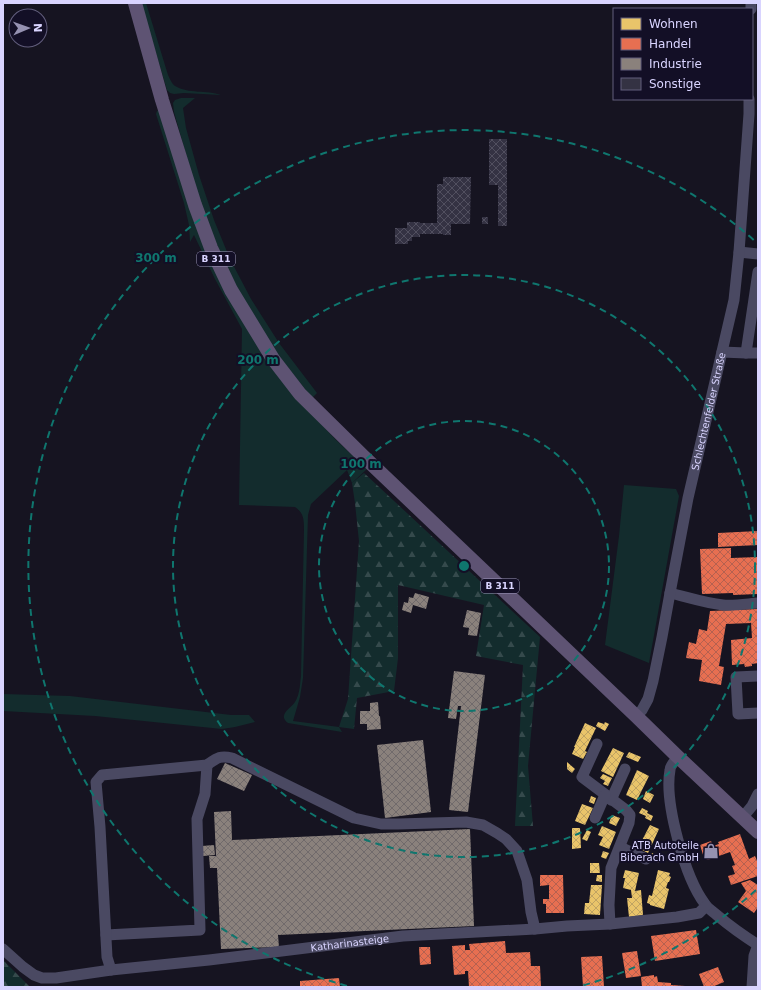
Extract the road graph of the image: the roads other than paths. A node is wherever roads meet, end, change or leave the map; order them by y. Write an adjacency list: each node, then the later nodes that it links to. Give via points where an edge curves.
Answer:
1 (135, 3): 13 (main road, B 311, via 162,100 211,248 231,290 272,359 300,394 363,456)
2 (749, 100): 3 (street, Schlechtenfelder Straße)
3 (739, 252): 4 (street); 6 (street, Schlechtenfelder Straße, via 734,300)
4 (758, 254)
5 (758, 272): 7 (street)
6 (722, 352): 7 (street); 9 (street, Schlechtenfelder Straße, via 688,498)
7 (746, 353): 8 (street)
8 (758, 353)
9 (670, 593): 10 (street, via 722,605); 13 (street, Schlechtenfelder Straße, via 653,681 648,699)
10 (758, 604)
11 (758, 676): 12 (street, via 736,677 738,714)
12 (758, 713)
13 (636, 716): 15 (main road, B 311)
14 (597, 744): 19 (street, via 582,777)
15 (678, 757): 20 (main road, B 311); 25 (street, via 670,768 670,804 690,876)
16 (207, 764): 27 (street, via 224,756 232,758 354,818 367,821 381,824 466,822 483,825 506,840 517,851 527,880); 28 (street, via 205,794 197,819 200,930); 28 (street, via 102,775 96,782)
17 (625, 769): 19 (street)
18 (758, 794): 20 (street)
19 (608, 797): 21 (street); 23 (street, via 630,816)
20 (743, 817): 22 (main road, B 311)
21 (595, 818)
22 (758, 832)
23 (620, 847): 24 (street); 26 (street, via 612,868)
24 (646, 859)
25 (706, 906): 26 (street, Katharinasteige, via 699,912 677,917); 29 (street)
26 (610, 924): 27 (street, Katharinasteige)
27 (536, 929): 31 (street, Katharinasteige, via 403,936)
28 (106, 936): 31 (street, via 107,957)
29 (758, 945): 32 (street, via 754,956)
30 (3, 948): 31 (street, Katharinasteige, via 23,967 42,978)
31 (111, 970)
32 (752, 987)

